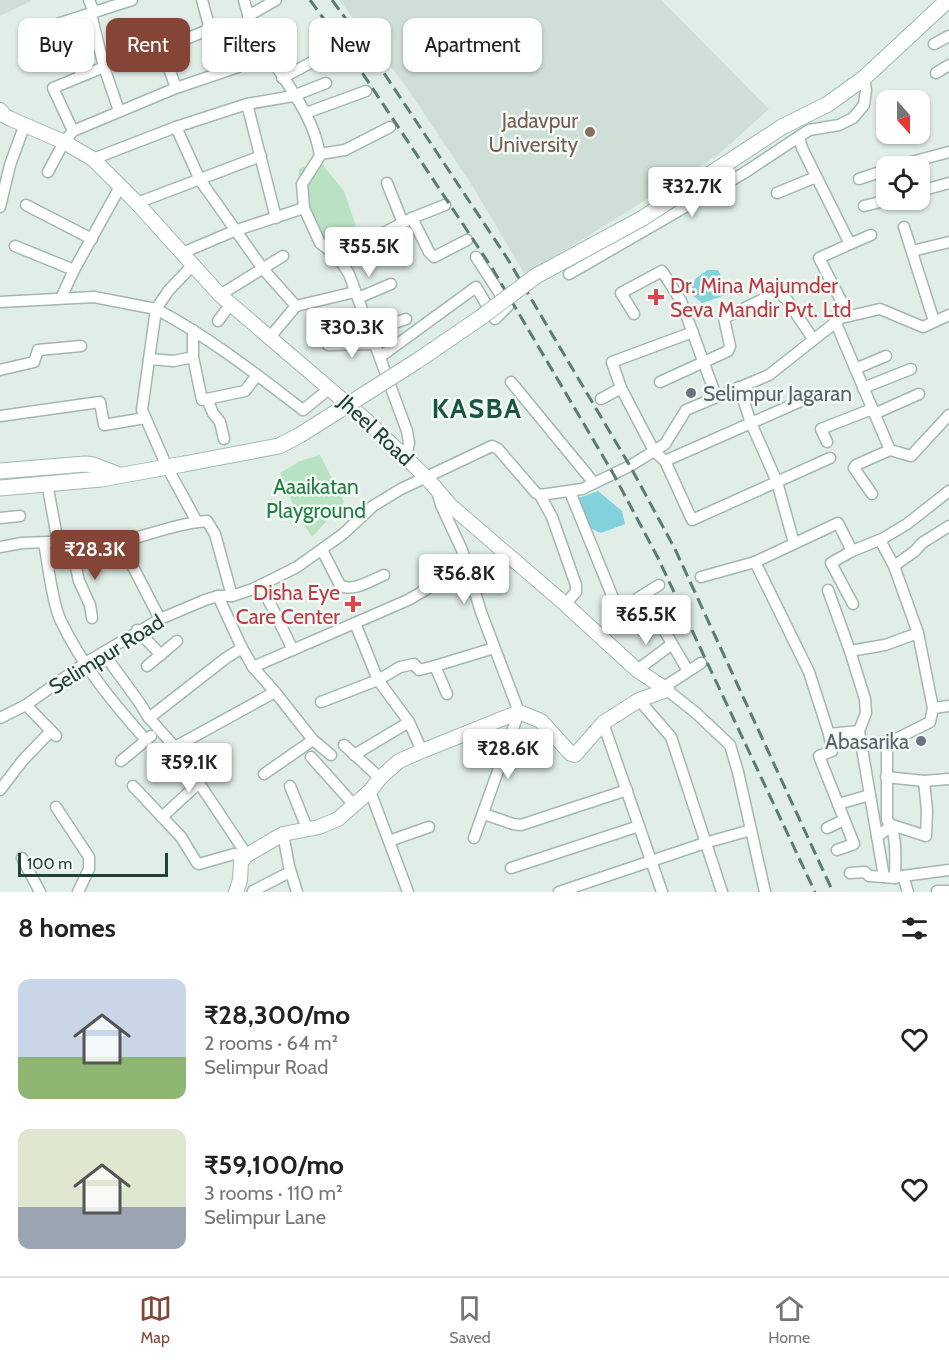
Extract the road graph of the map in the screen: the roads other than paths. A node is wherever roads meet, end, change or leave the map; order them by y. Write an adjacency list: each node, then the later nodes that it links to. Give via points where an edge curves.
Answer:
1 (89, 0): 7 (street)
2 (132, 0): 7 (street)
3 (202, 0): 22 (street, via 210,29 162,49)
4 (243, 0): 8 (street)
5 (276, 0): 8 (street)
6 (948, 0): 20 (main road)
7 (92, 13): 9 (street); 14 (street)
8 (248, 16): 19 (street)
9 (78, 18)
10 (949, 36): 11 (street)
11 (934, 44)
12 (309, 64): 19 (street)
13 (949, 65): 17 (street)
14 (104, 67): 18 (street); 26 (street)
15 (80, 72): 18 (street)
16 (223, 72): 22 (street)
17 (936, 73)
18 (81, 75): 32 (street, via 53,88)
19 (282, 78): 24 (street)
20 (858, 82): 33 (street, via 866,90 864,105 853,118 809,130); 129 (main road, bridge, via 643,218 536,276 417,361 300,435 279,446)
21 (326, 83): 24 (street)
22 (176, 88): 26 (street)
23 (366, 91): 28 (street)
24 (293, 96): 25 (street); 28 (street)
25 (247, 104): 30 (street); 36 (street)
26 (118, 111): 32 (street)
27 (2, 113): 29 (street, Jheel Road)
28 (306, 113): 35 (street)
29 (25, 124): 32 (street, Jheel Road); 54 (street)
30 (176, 127): 38 (street); 43 (street)
31 (390, 127): 35 (street, via 345,150)
32 (69, 137): 38 (street, Jheel Road); 39 (street)
33 (799, 137): 41 (street); 74 (street)
34 (949, 152): 37 (street)
35 (320, 154): 55 (street, via 302,184)
36 (261, 156): 43 (street); 56 (street)
37 (930, 157)
38 (93, 159): 46 (street, Jheel Road)
39 (48, 172)
40 (876, 173): 42 (street)
41 (816, 177): 48 (street); 64 (street)
42 (859, 179)
43 (200, 180): 49 (street); 59 (street)
44 (387, 183): 57 (street)
45 (949, 183): 47 (street)
46 (121, 185): 49 (street, Jheel Road); 61 (street)
47 (930, 188)
48 (777, 193)
49 (137, 203): 67 (street, Jheel Road)
50 (876, 203): 53 (street)
51 (26, 205): 61 (street)
52 (445, 205): 57 (street)
53 (864, 206)
54 (0, 207)
55 (304, 208): 56 (street); 70 (street, via 320,243)
56 (276, 218): 59 (street)
57 (408, 221): 62 (street, via 434,257); 70 (street)
58 (904, 226): 66 (street)
59 (234, 231): 67 (street); 72 (street)
60 (871, 235): 64 (street)
61 (92, 239): 73 (street)
62 (467, 240)
63 (949, 242): 66 (street)
64 (850, 244): 84 (street, via 819,258)
65 (15, 246): 73 (street)
66 (912, 251): 88 (street)
67 (182, 253): 71 (street, Jheel Road)
68 (283, 256): 72 (street)
69 (476, 256): 99 (street, via 508,306 495,319 476,287)
70 (338, 257): 76 (street)
71 (193, 265): 78 (street, Jheel Road); 81 (street)
72 (263, 268): 78 (street); 80 (street)
73 (74, 270): 77 (street)
74 (569, 274)
75 (391, 284): 76 (street)
76 (357, 295): 80 (street); 90 (street)
77 (61, 298): 79 (street); 81 (street, via 94,297)
78 (226, 299): 86 (street); 92 (street, Jheel Road)
79 (0, 302)
80 (296, 306): 92 (street)
81 (156, 309): 89 (street); 100 (street)
82 (634, 314): 91 (street, via 621,293 662,271 681,301)
83 (949, 315): 88 (street)
84 (849, 316): 87 (street); 88 (street, via 880,309 923,327)
85 (406, 319): 90 (street)
86 (219, 321)
87 (835, 321): 93 (street); 103 (street)
88 (934, 321)
89 (194, 330): 98 (street); 105 (street)
90 (370, 331): 94 (street)
91 (693, 332): 101 (street); 110 (street, via 612,362)
92 (270, 337): 109 (street, Jheel Road)
93 (813, 339): 101 (street, via 778,292 724,318 728,351); 108 (street, via 772,373)
94 (375, 344): 96 (street); 99 (street)
95 (81, 345): 102 (street, via 38,350 34,362)
96 (328, 345)
97 (886, 356): 103 (street)
98 (193, 357): 100 (street, via 174,361); 114 (street, via 202,400)
99 (380, 357): 126 (street, via 407,431)
100 (149, 358): 120 (street, via 142,410)
101 (704, 363): 107 (street); 113 (street)
102 (0, 369)
103 (855, 369): 111 (street)
104 (911, 369): 111 (street)
105 (257, 375): 109 (street, via 303,410); 114 (street, via 245,391)
106 (511, 382): 135 (street)
107 (660, 382)
108 (739, 387): 113 (street); 121 (street)
109 (330, 388): 126 (street, Jheel Road)
110 (621, 388): 115 (street); 125 (street)
111 (863, 388): 117 (street)
112 (919, 394): 117 (street)
113 (716, 396): 125 (street, via 686,410 665,444)
114 (207, 399): 122 (street)
115 (601, 399)
116 (801, 401): 121 (street)
117 (873, 411): 123 (street, via 821,429); 124 (street)
118 (949, 415): 124 (street, via 911,456)
119 (0, 416): 120 (street, via 100,402 104,425)
120 (145, 418): 129 (street)
121 (751, 423): 128 (street); 133 (street)
122 (224, 439)
123 (827, 442)
124 (890, 450): 140 (street, via 854,468)
125 (654, 451): 128 (street); 135 (street)
126 (406, 458): 132 (street, Jheel Road)
127 (831, 458): 133 (street)
128 (665, 460): 133 (street, via 692,520)
129 (167, 467): 131 (main road); 144 (street)
130 (0, 471): 131 (main road, via 85,464)
131 (119, 475): 134 (main road)
132 (426, 477): 137 (street, Jheel Road); 141 (street, Selimpur Road, via 495,446 532,491); 153 (street, Selimpur Road, via 373,506)
133 (777, 482): 150 (street)
134 (47, 483): 136 (main road); 147 (street)
135 (594, 483): 139 (street)
136 (0, 488)
137 (437, 491): 165 (street, Jheel Road); 176 (street, via 462,550)
138 (949, 491): 146 (street, via 907,525)
139 (570, 492): 141 (street); 169 (street)
140 (872, 494)
141 (540, 495): 165 (street, via 576,585 576,592)
142 (20, 516): 143 (street)
143 (0, 518)
144 (197, 522): 148 (street); 164 (street, via 207,521 212,528)
145 (949, 526): 156 (street)
146 (880, 540): 154 (street); 156 (street)
147 (58, 541): 149 (street); 152 (street, via 59,548)
148 (120, 542): 152 (street); 168 (street)
149 (44, 543): 151 (street); 181 (street, via 59,617)
150 (794, 543): 154 (street, via 838,523); 155 (street)
151 (0, 547)
152 (72, 550): 167 (street)
153 (322, 550): 157 (street, via 344,588); 159 (street, Selimpur Road)
154 (852, 551): 166 (street, via 831,562)
155 (755, 562): 158 (street); 204 (street, via 808,672)
156 (894, 566): 172 (street)
157 (384, 575)
158 (701, 576)
159 (261, 585): 164 (street, Selimpur Road); 177 (street)
160 (658, 585): 174 (street, via 638,598 652,611)
161 (427, 589): 170 (street)
162 (828, 590): 178 (street)
163 (218, 596): 164 (street, Selimpur Road); 168 (street, Selimpur Road); 175 (street)
164 (232, 596)
165 (565, 604): 186 (street, Jheel Road)
166 (853, 604)
167 (92, 618)
168 (159, 619): 171 (street, Selimpur Road)
169 (622, 620)
170 (355, 623): 177 (street); 188 (street)
171 (138, 630): 179 (street, Selimpur Road); 180 (street)
172 (918, 633): 178 (street, via 885,645); 196 (street)
173 (177, 641): 180 (street)
174 (672, 644): 186 (street); 187 (street)
175 (242, 648): 185 (street); 199 (street)
176 (494, 648): 184 (street); 197 (street)
177 (293, 650): 185 (street)
178 (850, 651): 203 (street, via 866,713)
179 (104, 654): 181 (street, Selimpur Road); 199 (street)
180 (161, 655): 183 (street)
181 (85, 663): 194 (street, Selimpur Road); 205 (street)
182 (700, 663): 187 (street)
183 (147, 666)
184 (435, 666): 188 (street, via 419,670 414,664 407,664); 191 (street)
185 (253, 667): 190 (street)
186 (637, 670): 189 (street, Jheel Road)
187 (688, 671): 189 (street)
188 (378, 680): 193 (street); 200 (street)
189 (665, 688): 192 (street); 239 (street, via 730,745)
190 (276, 692): 206 (street); 210 (street)
191 (447, 694)
192 (639, 700): 201 (street); 244 (street, via 669,734)
193 (321, 702)
194 (26, 705): 198 (street, Selimpur Road); 224 (street, via 53,734 23,760)
195 (949, 706): 196 (street)
196 (933, 708): 207 (street, via 930,722)
197 (519, 712): 201 (street, via 541,721 573,755); 211 (street); 231 (street)
198 (0, 718)
199 (149, 718): 202 (street)
200 (410, 722): 211 (street); 213 (street)
201 (603, 723): 225 (street)
202 (159, 730): 205 (street); 210 (street)
203 (859, 731): 204 (street); 208 (street)
204 (829, 734): 228 (street, via 832,751 819,756)
205 (146, 740): 215 (street)
206 (313, 740): 212 (street); 216 (street)
207 (887, 742): 208 (street); 217 (street)
208 (862, 744): 227 (street)
209 (344, 745): 213 (street)
210 (175, 747): 221 (street)
211 (422, 750): 218 (street, via 399,761)
212 (331, 755)
213 (354, 755): 218 (street)
214 (311, 757): 229 (street)
215 (121, 761)
216 (264, 774)
217 (886, 777): 220 (street); 234 (street, via 887,820)
218 (380, 778): 226 (street)
219 (949, 779): 220 (street)
220 (924, 781): 234 (street, via 926,836)
221 (199, 783): 232 (street); 246 (street)
222 (134, 786): 232 (street)
223 (290, 786): 237 (street)
224 (0, 790)
225 (627, 790): 231 (street, via 521,825); 235 (street)
226 (370, 791): 229 (street); 243 (street)
227 (870, 795): 228 (street); 241 (street)
228 (838, 804): 233 (street)
229 (354, 805): 237 (street, via 338,819)
230 (56, 807): 260 (street, via 89,857 89,869)
231 (484, 814): 242 (street)
232 (162, 817): 246 (street, via 199,864 234,854)
233 (844, 820): 238 (street); 245 (street, via 854,844)
234 (892, 825): 241 (street); 253 (street)
235 (639, 826): 248 (street); 249 (street)
236 (429, 827): 243 (street)
237 (306, 828): 240 (street)
238 (827, 828)
239 (751, 830): 244 (street); 266 (street)
240 (283, 834): 246 (street); 251 (street)
241 (877, 837): 253 (street)
242 (474, 838)
243 (389, 841): 262 (street)
244 (705, 843): 248 (street); 265 (street)
245 (837, 850)
246 (246, 857): 254 (street, via 241,862)
247 (22, 858): 259 (street)
248 (650, 862): 255 (street); 264 (street)
249 (511, 868)
250 (949, 870): 253 (street)
251 (291, 872): 256 (street); 261 (street)
252 (850, 873): 253 (street)
253 (894, 877): 267 (street)
254 (238, 886): 256 (street, via 245,882)
255 (588, 887): 263 (street)
256 (253, 891)
257 (937, 891): 258 (street)
258 (949, 891)
259 (40, 892)
260 (78, 892)
261 (297, 892)
262 (408, 892)
263 (559, 892)
264 (662, 892)
265 (722, 892)
266 (765, 892)
267 (908, 892)

